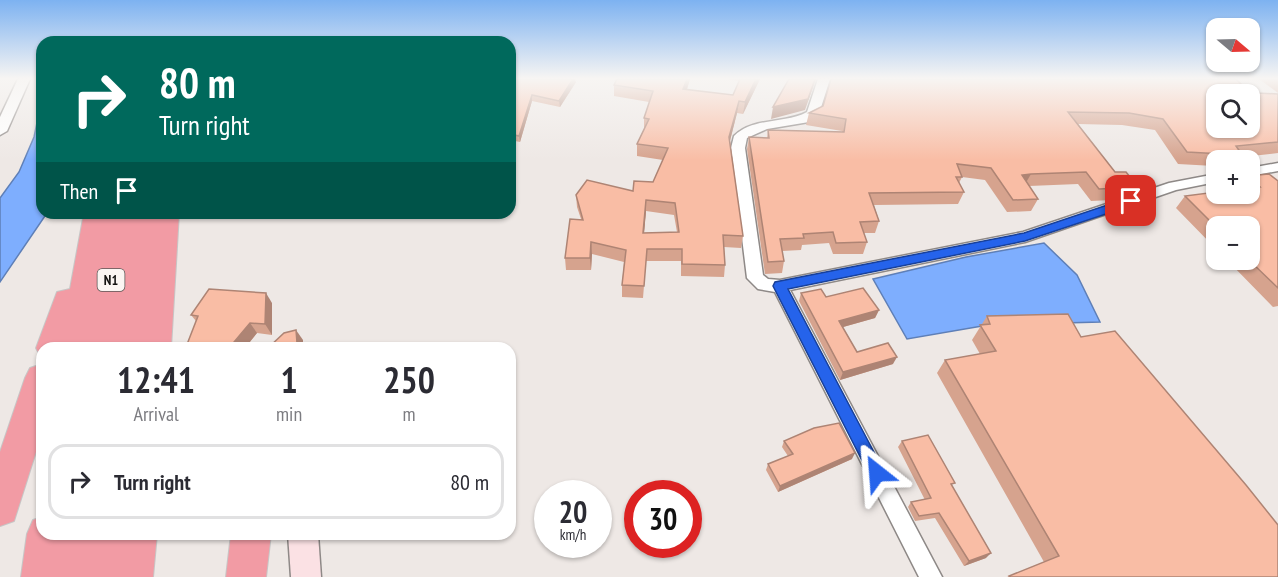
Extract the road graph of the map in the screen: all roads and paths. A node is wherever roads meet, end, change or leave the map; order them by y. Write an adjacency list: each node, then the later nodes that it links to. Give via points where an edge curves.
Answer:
1 (11, 106): 3 (street)
2 (816, 106): 11 (street, via 813,114 804,118 764,126 741,136 738,148 755,278)
3 (0, 130)
4 (1278, 167): 5 (street)
5 (1260, 170)
6 (1206, 180): 11 (street, via 1174,186 1025,237)
7 (122, 219): 14 (highway, N1)
8 (145, 219): 15 (highway, N1)
9 (165, 219): 16 (highway)
10 (96, 225): 12 (highway); 13 (highway)
11 (772, 285): 27 (street)
12 (54, 342)
13 (76, 342)
14 (102, 342)
15 (132, 342)
16 (155, 342)
17 (36, 397): 18 (highway)
18 (0, 508)
19 (46, 540): 23 (highway)
20 (75, 540): 24 (highway)
21 (250, 540): 25 (highway)
22 (303, 540): 26 (street)
23 (41, 577)
24 (71, 577)
25 (246, 577)
26 (306, 577)
27 (931, 577)

